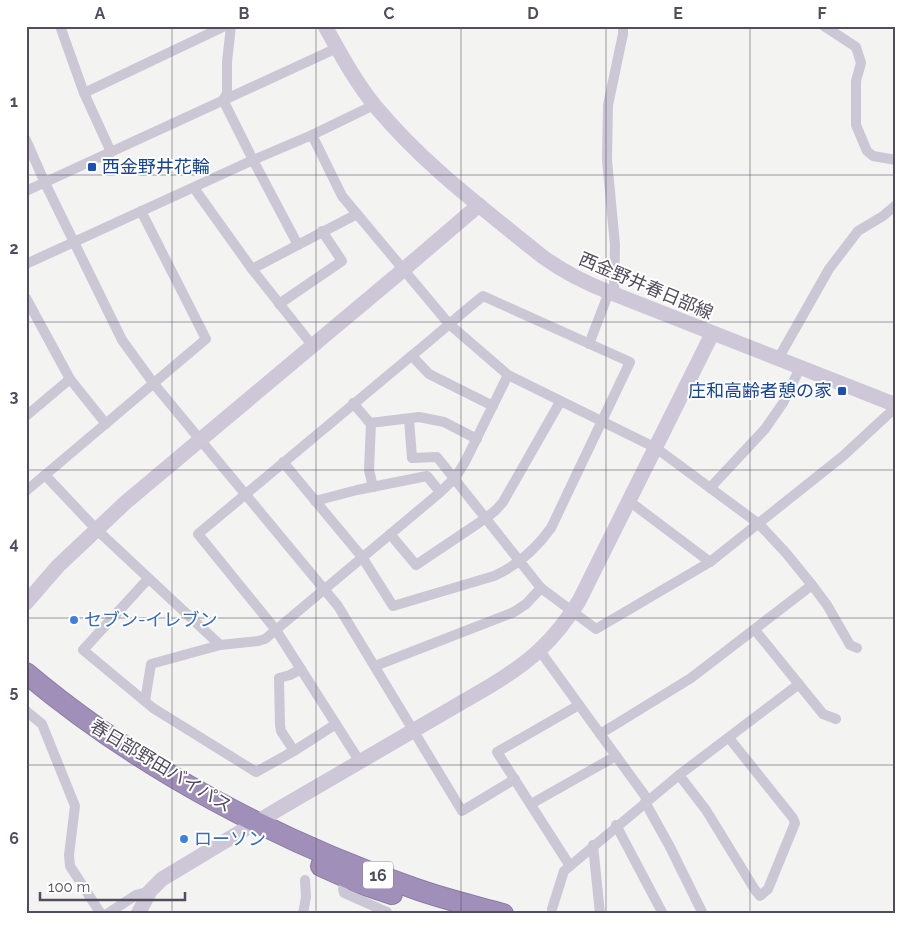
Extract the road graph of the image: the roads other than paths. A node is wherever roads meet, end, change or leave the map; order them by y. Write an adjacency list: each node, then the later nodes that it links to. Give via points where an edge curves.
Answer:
1 (60, 26): 8 (street)
2 (225, 26): 8 (street)
3 (231, 26): 9 (street, via 226,62 227,93)
4 (325, 26): 7 (street, 西金野井春日部線)
5 (623, 26): 29 (street, via 608,105 607,160 615,245)
6 (824, 26): 15 (street, via 856,46 861,63 856,81 856,125 866,151 873,156)
7 (337, 48): 9 (street); 10 (street, 西金野井春日部線)
8 (84, 93): 13 (street)
9 (223, 100): 13 (street); 14 (street)
10 (374, 105): 11 (street); 19 (street, 西金野井春日部線, via 426,160)
11 (312, 135): 14 (street); 22 (street, via 342,196)
12 (26, 140): 16 (street)
13 (111, 152): 16 (street)
14 (252, 160): 17 (street); 25 (street)
15 (896, 160)
16 (45, 183): 18 (street); 24 (street)
17 (194, 188): 21 (street); 27 (street)
18 (26, 191)
19 (479, 205): 28 (street); 29 (street, 西金野井春日部線, via 560,270)
20 (896, 205): 37 (street, via 858,231 829,270)
21 (141, 211): 24 (street); 41 (street, via 206,339)
22 (357, 214): 23 (street); 28 (street)
23 (322, 231): 25 (street); 31 (street, via 342,261)
24 (74, 242): 26 (street); 41 (street, via 122,340)
25 (298, 245): 27 (street)
26 (26, 264)
27 (252, 269): 31 (street)
28 (403, 270): 32 (street); 35 (street)
29 (611, 293): 33 (street, 西金野井春日部線); 34 (street)
30 (26, 298): 40 (street)
31 (279, 304): 35 (street)
32 (448, 324): 34 (street, via 483,296); 36 (street); 39 (street)
33 (712, 334): 37 (street, 西金野井春日部線); 53 (street)
34 (590, 344): 48 (street, via 630,362)
35 (312, 345): 52 (street)
36 (412, 356): 43 (street); 44 (street, via 429,374)
37 (778, 359): 38 (street, 西金野井春日部線)
38 (800, 368): 45 (street, 西金野井春日部線); 58 (street, via 765,430)
39 (508, 375): 42 (street); 44 (street)
40 (70, 379): 46 (street); 50 (street)
41 (154, 384): 50 (street); 52 (street)
42 (560, 402): 48 (street); 64 (street, via 503,502)
43 (353, 403): 49 (street); 54 (street)
44 (493, 406): 51 (street)
45 (896, 406): 65 (street, via 844,456)
46 (26, 416)
47 (409, 419): 49 (street); 51 (street, via 419,417 444,422); 56 (street, via 412,458 438,457)
48 (601, 421): 53 (street); 69 (street, via 551,528)
49 (370, 423): 57 (street, via 369,470)
50 (106, 424): 55 (street)
51 (477, 439): 56 (street)
52 (200, 440): 61 (street); 66 (street)
53 (656, 448): 58 (street); 63 (street)
54 (283, 462): 61 (street); 62 (street)
55 (45, 475): 59 (street); 66 (street)
56 (455, 478): 60 (street); 64 (street)
57 (373, 487): 60 (street, via 427,476); 62 (street)
58 (710, 488): 65 (street)
59 (26, 491)
60 (440, 492): 67 (street)
61 (245, 494): 73 (street); 77 (street, via 198,534)
62 (315, 501): 68 (street)
63 (628, 502): 70 (street); 76 (street)
64 (486, 518): 67 (street, via 416,565); 69 (street)
65 (759, 524): 70 (street); 72 (street)
66 (96, 529): 71 (street); 75 (street)
67 (390, 534): 68 (street)
68 (362, 557): 69 (street, via 393,606 494,576); 73 (street)
69 (519, 562): 74 (street)
70 (710, 562): 76 (street, via 596,629)
71 (148, 579): 79 (street); 87 (street, via 83,650)
72 (812, 585): 78 (street); 80 (street, via 850,645)
73 (325, 588): 77 (street); 82 (street)
74 (541, 588): 76 (street); 82 (street, via 526,604 508,615)
75 (26, 603)
76 (572, 612): 81 (street)
77 (276, 630): 79 (street, via 258,642); 83 (street)
78 (755, 630): 85 (street); 93 (street, via 691,678)
79 (220, 645): 87 (street, via 151,664)
80 (857, 648)
81 (540, 651): 88 (street); 92 (street, via 513,672)
82 (376, 666): 92 (street)
83 (301, 669): 91 (street); 95 (street, via 279,678 281,731)
84 (26, 674): 103 (highway, 春日部野田バイパス / 16, via 82,719)
85 (799, 684): 90 (street, via 823,714); 94 (street)
86 (26, 689): 103 (highway, 春日部野田バイパス / 16, via 175,794)
87 (145, 701): 95 (street, via 256,772)
88 (579, 705): 93 (street); 99 (street, via 497,752)
89 (26, 711): 110 (street, via 42,724 75,806 68,855 70,866)
90 (836, 719)
91 (336, 724): 95 (street); 97 (street)
92 (414, 731): 97 (street); 99 (street, via 462,811)
93 (600, 734): 96 (street)
94 (729, 738): 98 (street); 98 (street, via 795,823 765,893 760,896 755,890 706,810)
95 (294, 750)
96 (616, 756): 100 (street); 101 (street)
97 (360, 762): 103 (street)
98 (679, 774): 100 (street)
99 (515, 778): 101 (street)
100 (646, 801): 102 (street); 119 (street)
101 (531, 804): 105 (street)
102 (616, 825): 104 (street); 118 (street)
103 (251, 826): 106 (highway, 春日部野田バイパス / 16); 108 (street, via 162,879); 116 (highway, 春日部野田バイパス / 16, via 388,873 449,899)
104 (593, 845): 105 (street); 117 (street)
105 (570, 866): 109 (street, via 564,871)
106 (346, 877): 114 (street, via 344,893 387,912); 115 (highway, 春日部野田バイパス / 16)
107 (305, 880): 113 (street)
108 (150, 891): 111 (street); 112 (street)
109 (552, 909)
110 (102, 914)
111 (107, 914)
112 (138, 914)
113 (303, 914)
114 (385, 914)
115 (456, 914)
116 (503, 914)
117 (600, 914)
118 (663, 914)
119 (703, 914)

